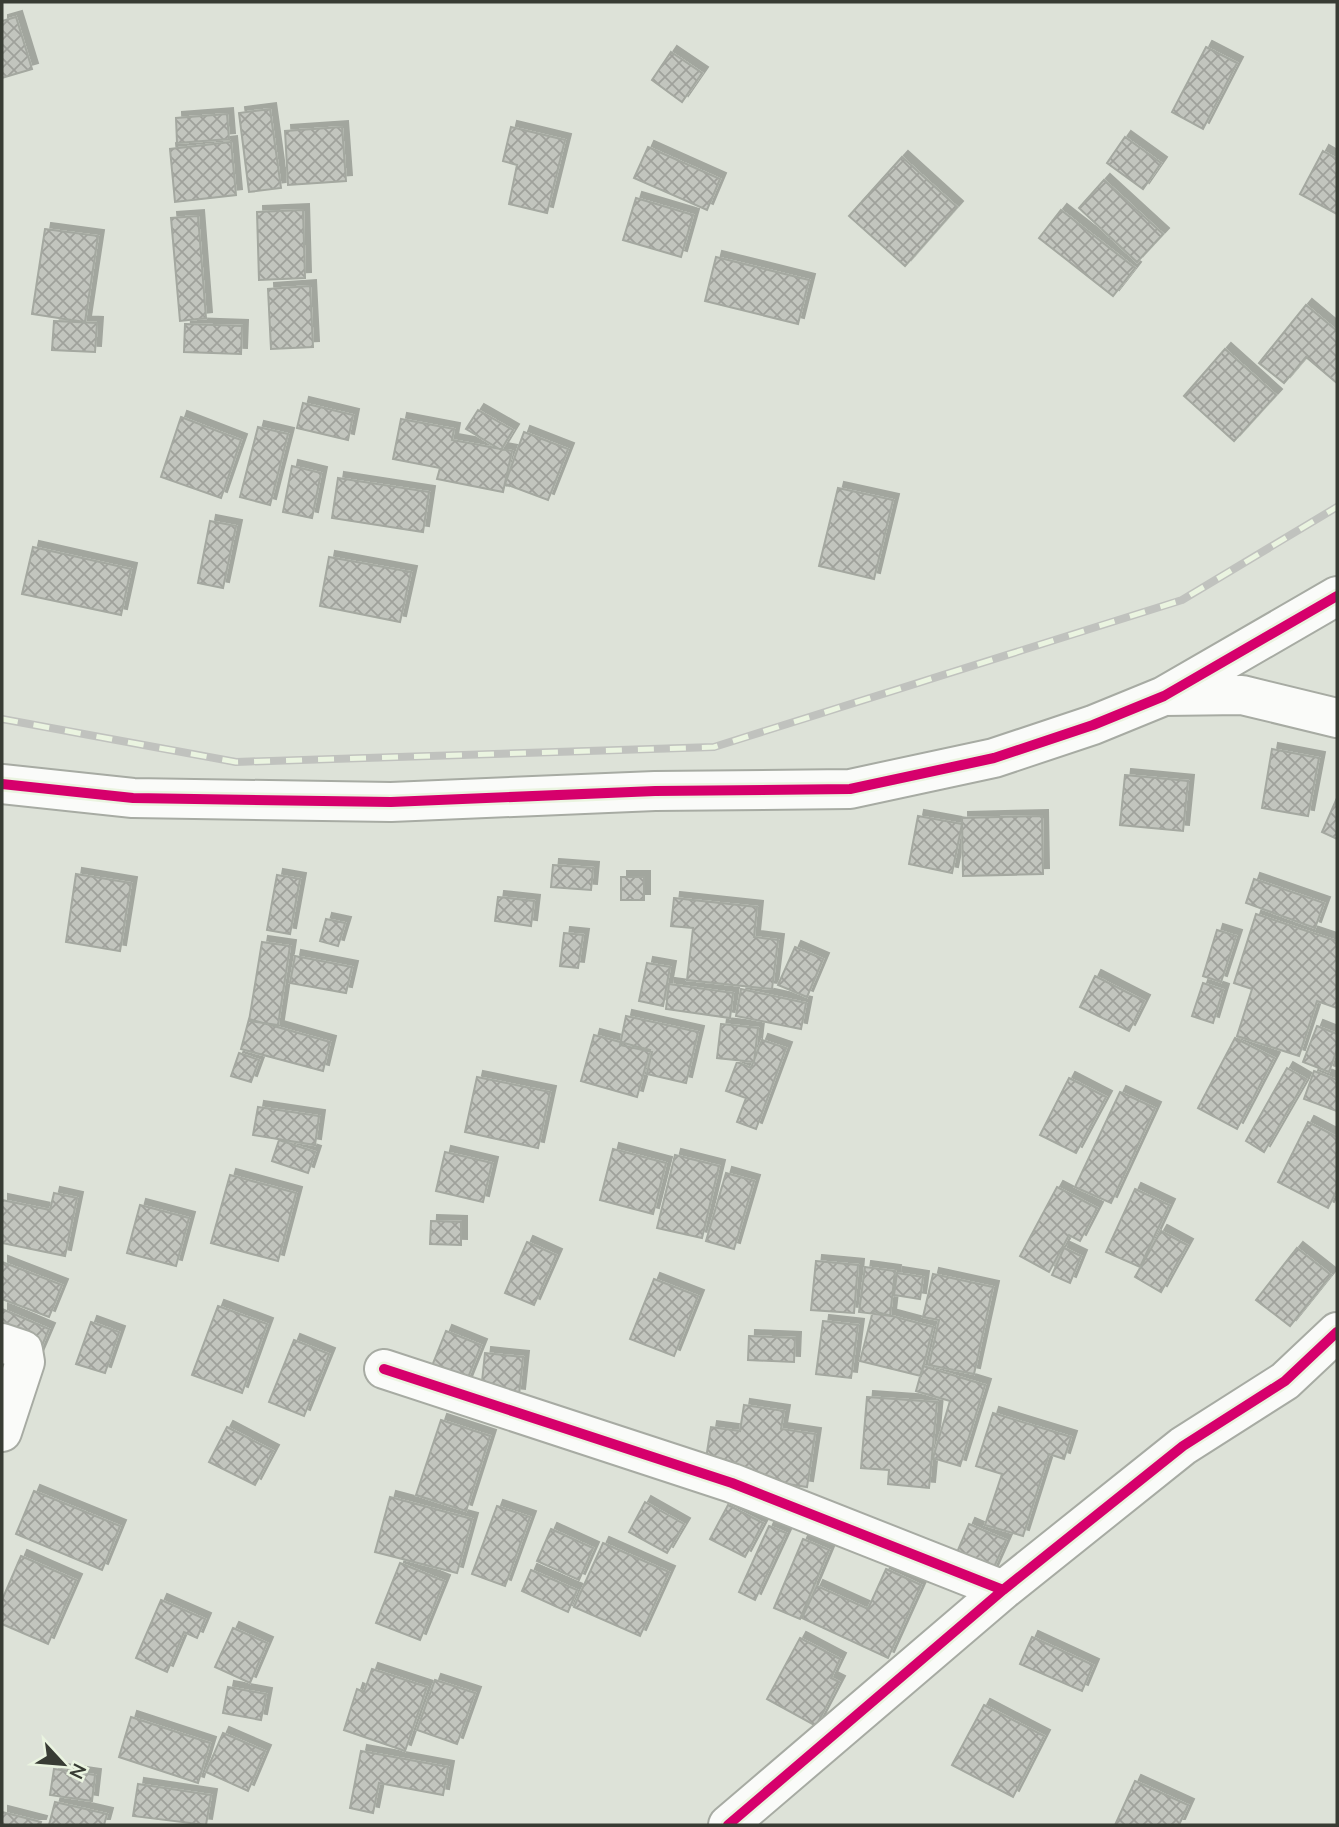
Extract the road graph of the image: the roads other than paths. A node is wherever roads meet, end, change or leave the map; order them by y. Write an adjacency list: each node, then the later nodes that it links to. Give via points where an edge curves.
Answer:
1 (1337, 596): 2 (street)
2 (1164, 696): 3 (street, via 1242,695); 4 (street, via 994,758 849,789 391,802 133,799)
3 (1337, 718)
4 (2, 784)
5 (1337, 1332): 9 (street, via 1285,1381 1182,1446)
6 (2, 1343): 8 (street, via 23,1350 25,1362)
7 (384, 1369): 9 (street, via 733,1483)
8 (2, 1432)
9 (1003, 1590): 10 (street)
10 (728, 1825)

